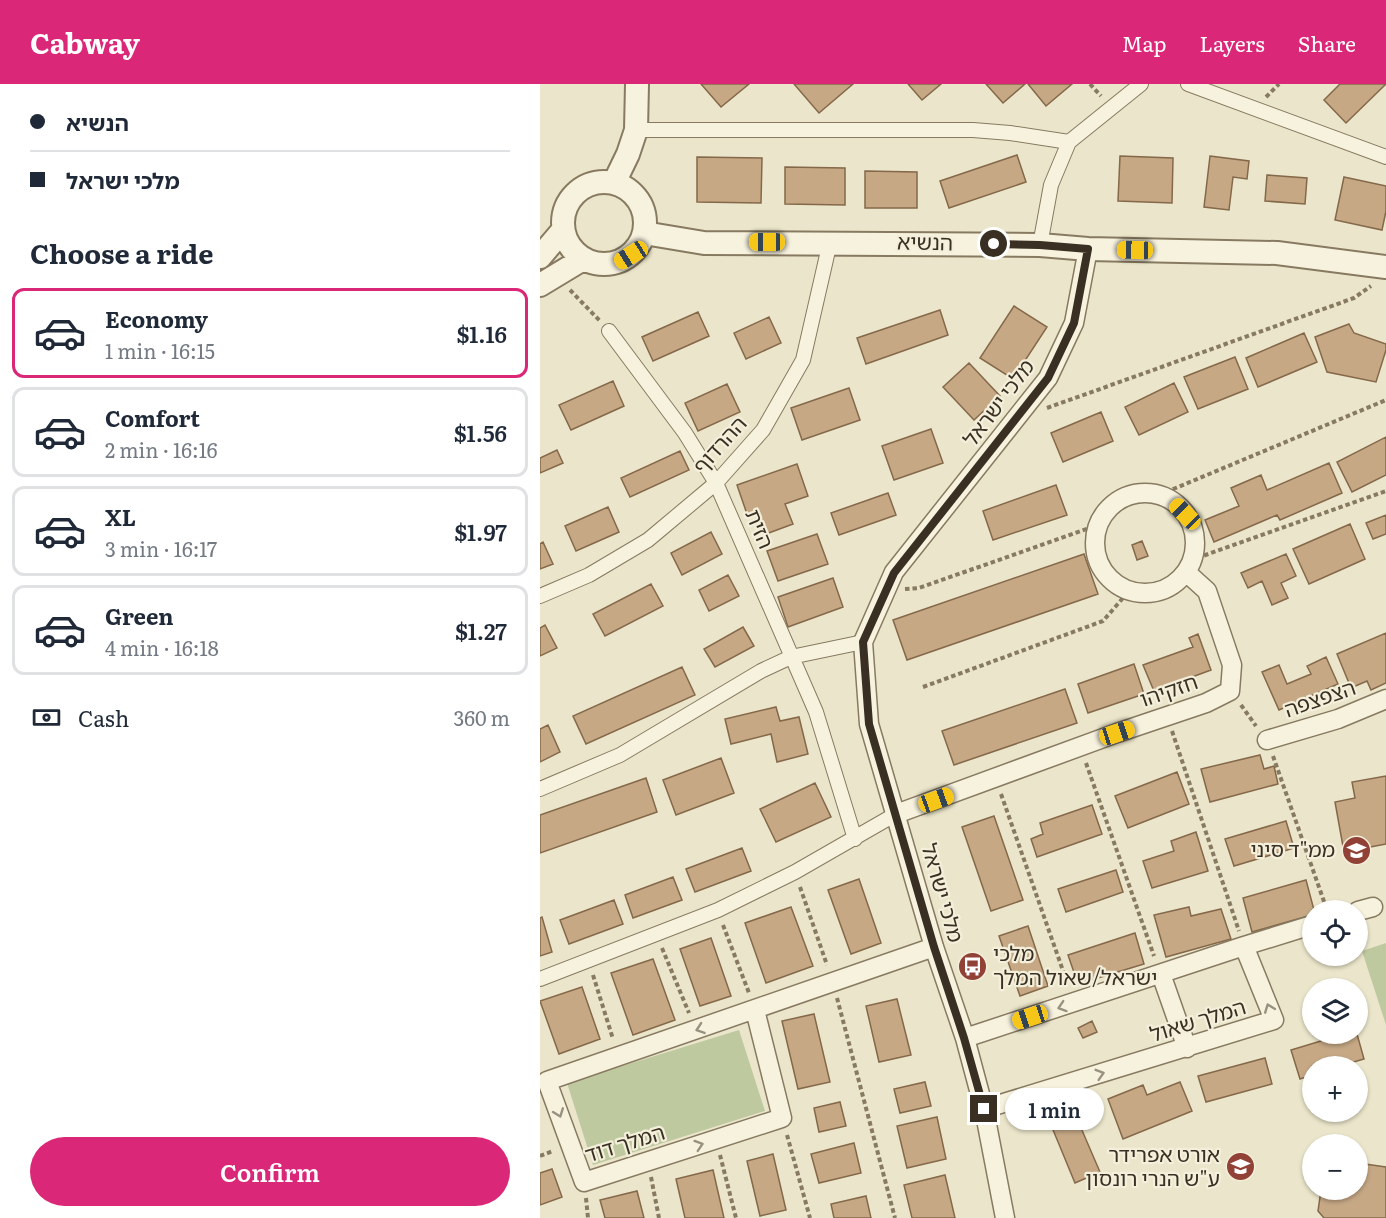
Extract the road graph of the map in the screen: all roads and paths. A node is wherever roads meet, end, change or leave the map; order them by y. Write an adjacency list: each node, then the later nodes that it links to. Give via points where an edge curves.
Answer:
1 (638, 84): 4 (street)
2 (1141, 84): 5 (street)
3 (1188, 84): 6 (street)
4 (636, 129): 5 (street, via 973,129); 7 (street)
5 (1069, 142): 11 (street, via 1051,185)
6 (1386, 157)
7 (614, 183): 8 (street, via 591,184 572,197 566,207); 9 (street, via 626,188 639,202 645,220)
8 (563, 230): 13 (street); 14 (street, via 573,251)
9 (644, 233): 10 (street, הנשיא, via 704,243); 14 (street, via 631,255 620,261 607,264)
10 (830, 242): 11 (street, הנשיא); 20 (street, ההרדוף, via 803,360 763,430)
11 (1040, 245): 12 (street, הנשיא)
12 (1088, 249): 15 (street, הנשיא, via 1277,252); 19 (street, מלכי ישראל, via 1074,323 1048,378)
13 (540, 257)
14 (583, 259): 16 (street)
15 (1382, 274): 19 (path, via 1354,298)
16 (548, 280): 17 (path)
17 (609, 331): 20 (street, הזית, via 685,432)
18 (1386, 400): 22 (path)
19 (1016, 419): 26 (street, מלכי ישראל, via 894,573)
20 (716, 483): 27 (street, ההרדוף, via 648,540 589,575); 29 (street, הזית)
21 (1386, 491): 24 (path)
22 (1159, 495): 23 (street, via 1140,493 1122,498 1107,510); 24 (street, via 1174,502 1192,528 1195,544)
23 (1098, 525): 25 (street, via 1094,540 1103,572); 26 (path, via 918,588)
24 (1189, 566): 25 (street, via 1175,583 1161,591); 31 (street, חזקיהו, via 1207,591 1232,665)
25 (1129, 591): 30 (path, via 1103,621)
26 (886, 592): 28 (street, מלכי ישראל)
27 (540, 596)
28 (863, 642): 29 (street); 38 (street, מלכי ישראל, via 869,724)
29 (791, 657): 37 (street, via 620,755); 39 (street, הזית, via 816,712)
30 (923, 687)
31 (1230, 691): 33 (street, חזקיהו); 34 (path)
32 (1386, 699): 34 (street, הצפצפה, via 1338,719)
33 (1167, 716): 35 (street, חזקיהו); 45 (path)
34 (1267, 740): 41 (path)
35 (1080, 746): 36 (street, חזקיהו); 48 (path)
36 (995, 778): 38 (street, חזקיהו); 51 (path)
37 (540, 789)
38 (896, 814): 39 (street); 46 (street, מלכי ישראל)
39 (855, 839): 40 (street)
40 (795, 872): 42 (street); 50 (path)
41 (1323, 900)
42 (718, 910): 44 (street); 52 (path)
43 (1302, 928): 45 (street)
44 (656, 933): 47 (street); 53 (path)
45 (1244, 946): 48 (street); 55 (street, המלך שאול, one-way to 45, via 1274,1020)
46 (934, 947): 50 (street, המלך דוד); 54 (street, מלכי ישראל)
47 (588, 960): 49 (street); 56 (path)
48 (1161, 974): 51 (street); 55 (street)
49 (540, 979)
50 (833, 982): 52 (street, המלך דוד); 64 (path)
51 (1074, 1003): 54 (street, one-way to 54)
52 (755, 1010): 53 (street, המלך דוד, one-way to 53); 58 (street)
53 (696, 1030): 56 (street, המלך דוד)
54 (964, 1038): 57 (street, מלכי ישראל)
55 (1188, 1048): 57 (street, המלך שאול, one-way to 55)
56 (619, 1056): 60 (street, המלך דוד, one-way to 60, via 547,1081 584,1182)
57 (984, 1109): 65 (street, מלכי ישראל)
58 (782, 1118): 59 (street, המלך דוד); 63 (path)
59 (717, 1139): 60 (street, המלך דוד, one-way to 59); 62 (path)
60 (648, 1161): 61 (path)
61 (659, 1218)
62 (736, 1218)
63 (810, 1218)
64 (895, 1218)
65 (1005, 1218)

